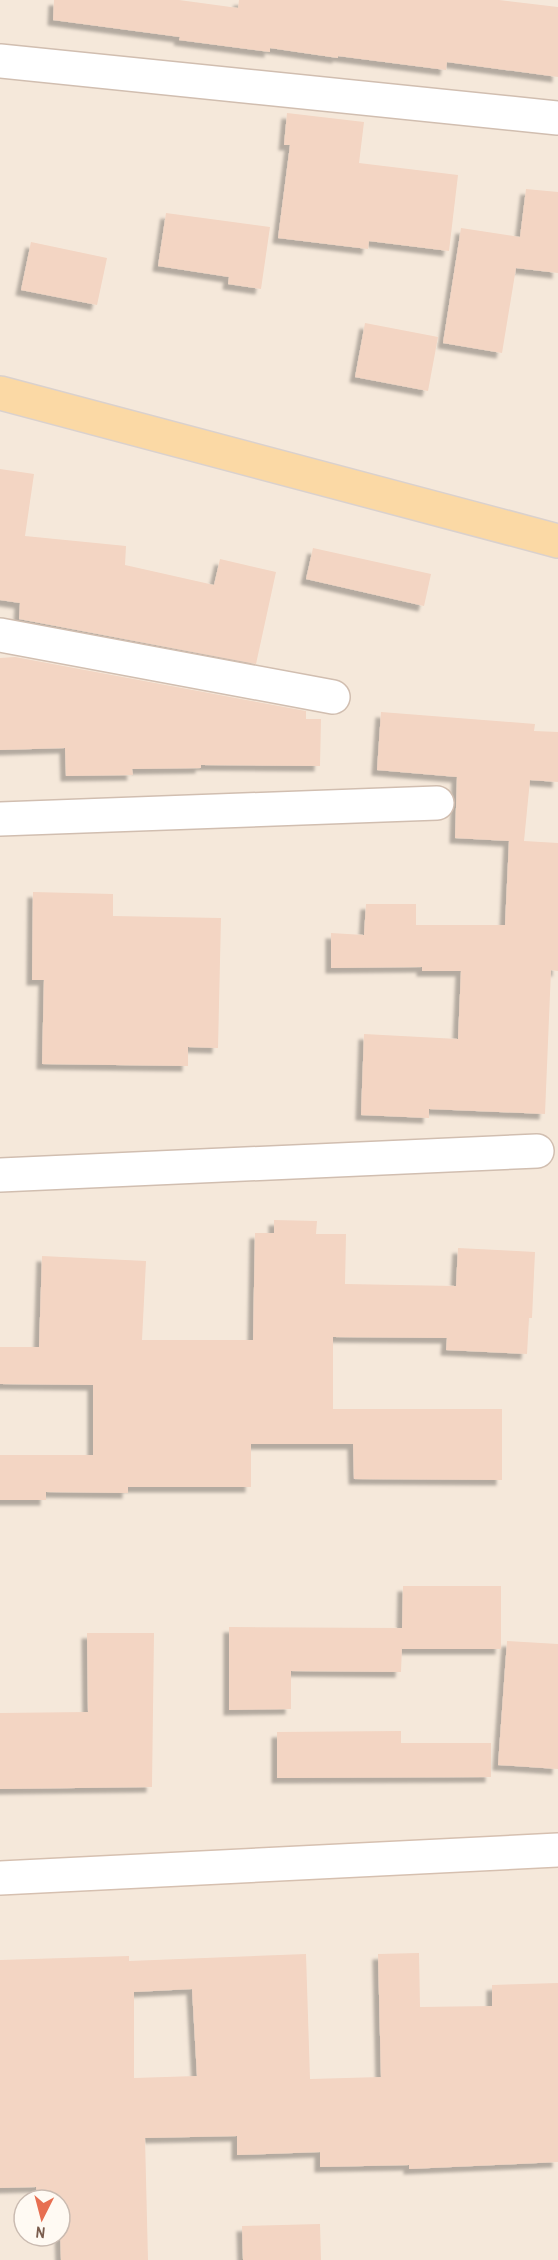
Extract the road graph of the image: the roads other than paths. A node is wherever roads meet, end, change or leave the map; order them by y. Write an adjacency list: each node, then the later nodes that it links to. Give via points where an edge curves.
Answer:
1 (0, 61): 2 (street)
2 (558, 118)
3 (0, 393): 4 (main road)
4 (558, 541)
5 (0, 635): 6 (street)
6 (333, 697)
7 (437, 803): 8 (street)
8 (0, 819)
9 (537, 1150): 10 (street)
10 (0, 1176)
11 (558, 1850): 12 (street)
12 (0, 1878)

